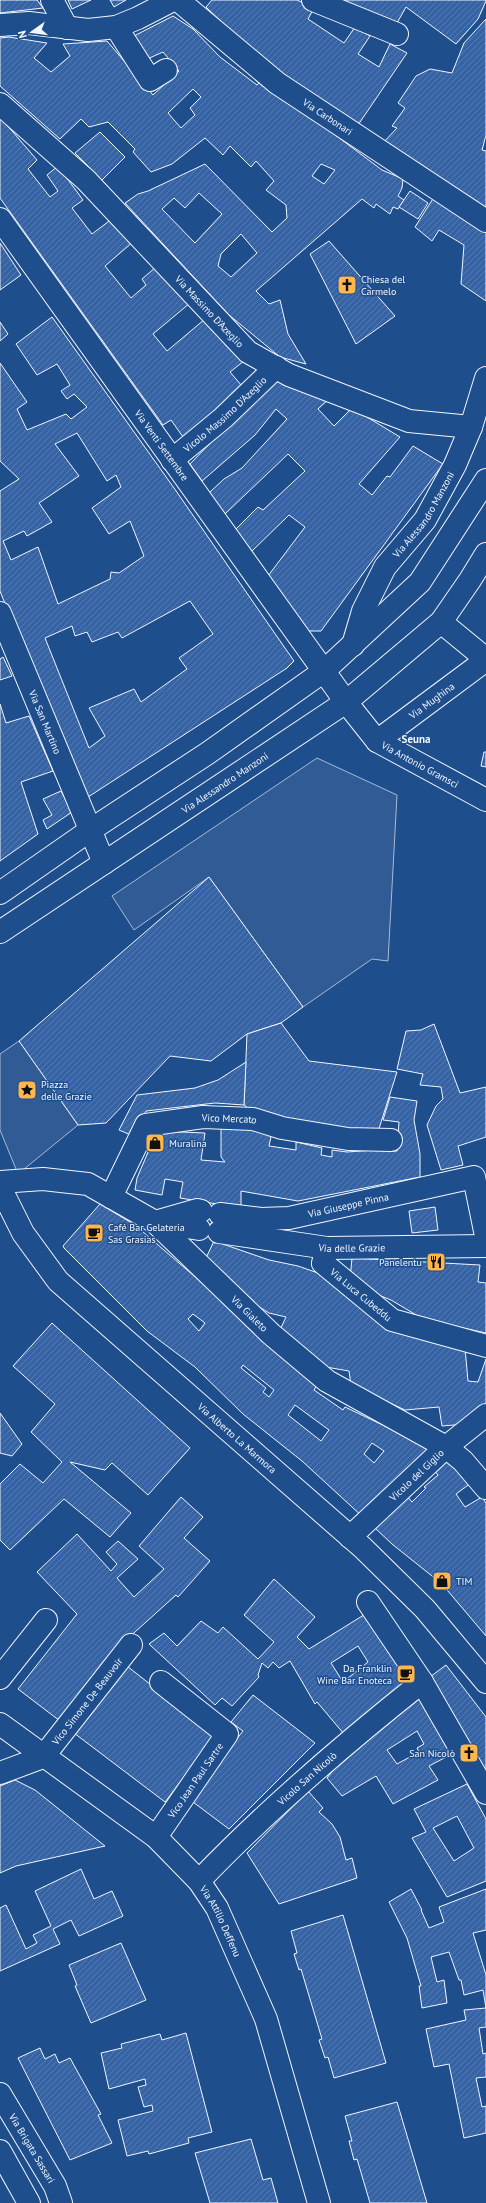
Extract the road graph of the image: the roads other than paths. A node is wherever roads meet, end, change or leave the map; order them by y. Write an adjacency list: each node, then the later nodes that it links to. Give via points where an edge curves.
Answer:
1 (52, 0): 6 (street)
2 (313, 0): 7 (street)
3 (171, 1): 5 (street); 11 (street, Via Carbonari, via 277,83)
4 (0, 25): 6 (street, via 29,23)
5 (116, 27): 6 (street, via 88,30); 8 (street, via 150,80)
6 (67, 28)
7 (397, 34)
8 (166, 70)
9 (0, 104): 12 (street, Via Massimo D'Azeglio, via 86,180 248,352)
10 (0, 219): 15 (street, Via Venti Settembre)
11 (486, 221)
12 (276, 367): 14 (street, Via Massimo D'Azeglio, via 289,375 408,421); 15 (street, Vicolo Massimo D'Azeglio, via 223,418)
13 (486, 378): 14 (street, Via Alessandro Manzoni)
14 (471, 427): 20 (street, Via Alessandro Manzoni, via 425,520 385,568 363,611)
15 (172, 460): 22 (street, Via Venti Settembre)
16 (486, 480): 20 (street, Via Alessandro Manzoni, via 420,582)
17 (486, 554): 19 (street, Via Alessandro Manzoni)
18 (0, 613): 26 (street, Via San Martino)
19 (440, 622): 21 (street, Via Mughina); 23 (street, Via Alessandro Manzoni)
20 (352, 645): 22 (street, Via Alessandro Manzoni)
21 (486, 660): 24 (street, Via Mughina)
22 (324, 671): 23 (street); 26 (street, Via Alessandro Manzoni, via 208,753)
23 (346, 702): 24 (street, Via Antonio Gramsci); 27 (street, Via Alessandro Manzoni)
24 (377, 740): 25 (street, Via Antonio Gramsci)
25 (486, 800)
26 (89, 831): 27 (street); 28 (street, Via Alessandro Manzoni)
27 (104, 863): 29 (street, Via Alessandro Manzoni)
28 (0, 894)
29 (0, 932)
30 (391, 1140): 34 (street, Vico Mercato, via 348,1140 282,1128 253,1119 202,1117 146,1124)
31 (480, 1175): 36 (street, Via Giuseppe Pinna, via 289,1218); 37 (street, Via Giuseppe Pinna)
32 (0, 1182): 34 (street, Via Gialeto, via 43,1179 88,1184)
33 (0, 1187): 44 (street, Via Alberto La Marmora, via 23,1233 58,1281)
34 (111, 1197): 35 (street, Via Gialeto)
35 (155, 1222): 36 (street, Via delle Grazie); 42 (street, Via Gialeto, via 271,1334 327,1381)
36 (210, 1222): 39 (street, Via delle Grazie)
37 (486, 1236)
38 (486, 1246): 39 (street, Via delle Grazie)
39 (327, 1248): 40 (street, Via Luca Cubeddu, via 323,1264 392,1320)
40 (486, 1346)
41 (486, 1415): 42 (street, Vicolo del Giglio)
42 (446, 1447): 43 (street, Via Gialeto, via 463,1461); 44 (street, Vicolo del Giglio)
43 (486, 1488)
44 (350, 1537): 51 (street, Via Alberto La Marmora, via 425,1609)
45 (368, 1602): 50 (street)
46 (46, 1620): 48 (street)
47 (131, 1645): 53 (street, Vico Simone De Beauvoir)
48 (0, 1678)
49 (161, 1682): 56 (street, Vico Jean Paul Sartre, via 227,1734)
50 (422, 1682): 55 (street); 57 (street, Vicolo San Nicolò, via 380,1715 242,1836)
51 (486, 1682)
52 (0, 1724): 53 (street, Via Attilio Deffenu)
53 (42, 1757): 54 (street); 56 (street, Via Attilio Deffenu)
54 (0, 1773)
55 (486, 1792)
56 (156, 1837): 57 (street, Via Attilio Deffenu)
57 (199, 1881): 62 (street, Via Attilio Deffenu, via 217,1908 266,2019)
58 (0, 2094): 61 (street, Via Brigata Sassari, via 55,2186)
59 (0, 2151): 60 (street)
60 (29, 2203)
61 (61, 2203)
62 (319, 2203)

